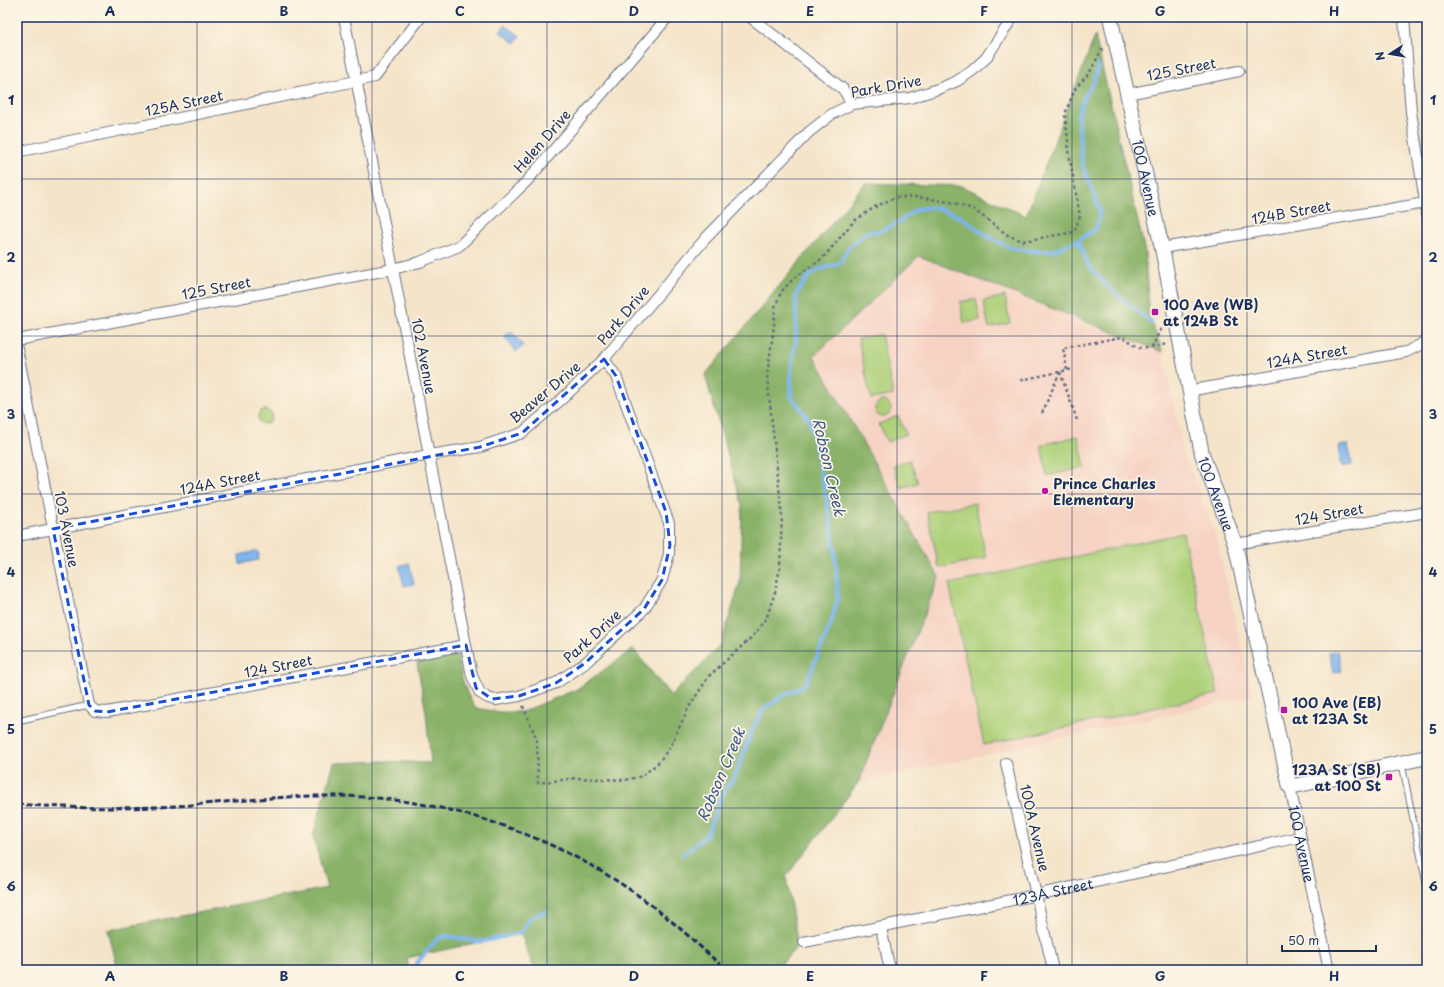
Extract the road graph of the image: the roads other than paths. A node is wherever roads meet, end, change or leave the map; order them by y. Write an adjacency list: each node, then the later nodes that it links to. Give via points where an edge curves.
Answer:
1 (344, 17): 9 (street, 102 Avenue)
2 (421, 17): 9 (street, 125A Street, via 375,77)
3 (668, 17): 16 (street, Helen Drive, via 526,182 459,246)
4 (750, 17): 11 (street, via 843,89)
5 (1013, 17): 11 (street, Park Drive, via 986,58 972,71 948,86 910,98)
6 (1110, 17): 10 (street, 100 Avenue)
7 (1404, 17): 13 (street, via 1411,112)
8 (1239, 71): 10 (street, 125 Street)
9 (356, 82): 12 (street, 125A Street); 17 (street, 102 Avenue)
10 (1128, 94): 15 (street, 100 Avenue)
11 (852, 104): 21 (street, Park Drive, via 821,122 782,157 705,239)
12 (17, 152)
13 (1425, 203): 14 (street); 15 (street, 124B Street)
14 (1427, 214)
15 (1162, 248): 22 (street, 100 Avenue)
16 (420, 262): 17 (street, 125 Street)
17 (393, 269): 19 (street, 125 Street); 23 (street, 102 Avenue)
18 (1427, 339): 22 (street, 124A Street, via 1406,352)
19 (17, 340)
20 (17, 349): 25 (street, 103 Avenue)
21 (604, 359): 23 (street, Beaver Drive, via 522,433 480,447); 29 (street, Park Drive, via 616,376 666,512 670,544 662,580 644,608 584,664 564,679 551,686 506,698 496,700)
22 (1188, 391): 27 (street, 100 Avenue, via 1206,466)
23 (429, 455): 25 (street, 124A Street); 28 (street, 102 Avenue)
24 (1427, 512): 27 (street, 124 Street)
25 (52, 529): 26 (street, 124A Street); 30 (street, 103 Avenue)
26 (17, 536)
27 (1235, 544): 35 (street, 100 Avenue)
28 (466, 645): 29 (street, 102 Avenue, via 476,688); 30 (street, 124 Street, via 107,712)
29 (484, 696)
30 (92, 708): 31 (lane)
31 (17, 721)
32 (1427, 758): 34 (street)
33 (1006, 763): 38 (street, 100A Avenue)
34 (1402, 763): 35 (street); 37 (lane)
35 (1290, 787): 36 (street, 100 Avenue)
36 (1300, 837): 38 (street, 123A Street); 43 (street, 100 Avenue)
37 (1427, 888)
38 (1036, 896): 39 (street, 123A Street); 42 (street, 100A Avenue)
39 (881, 928): 40 (street, 123A Street); 41 (street)
40 (804, 942)
41 (890, 970)
42 (1053, 970)
43 (1329, 970)

